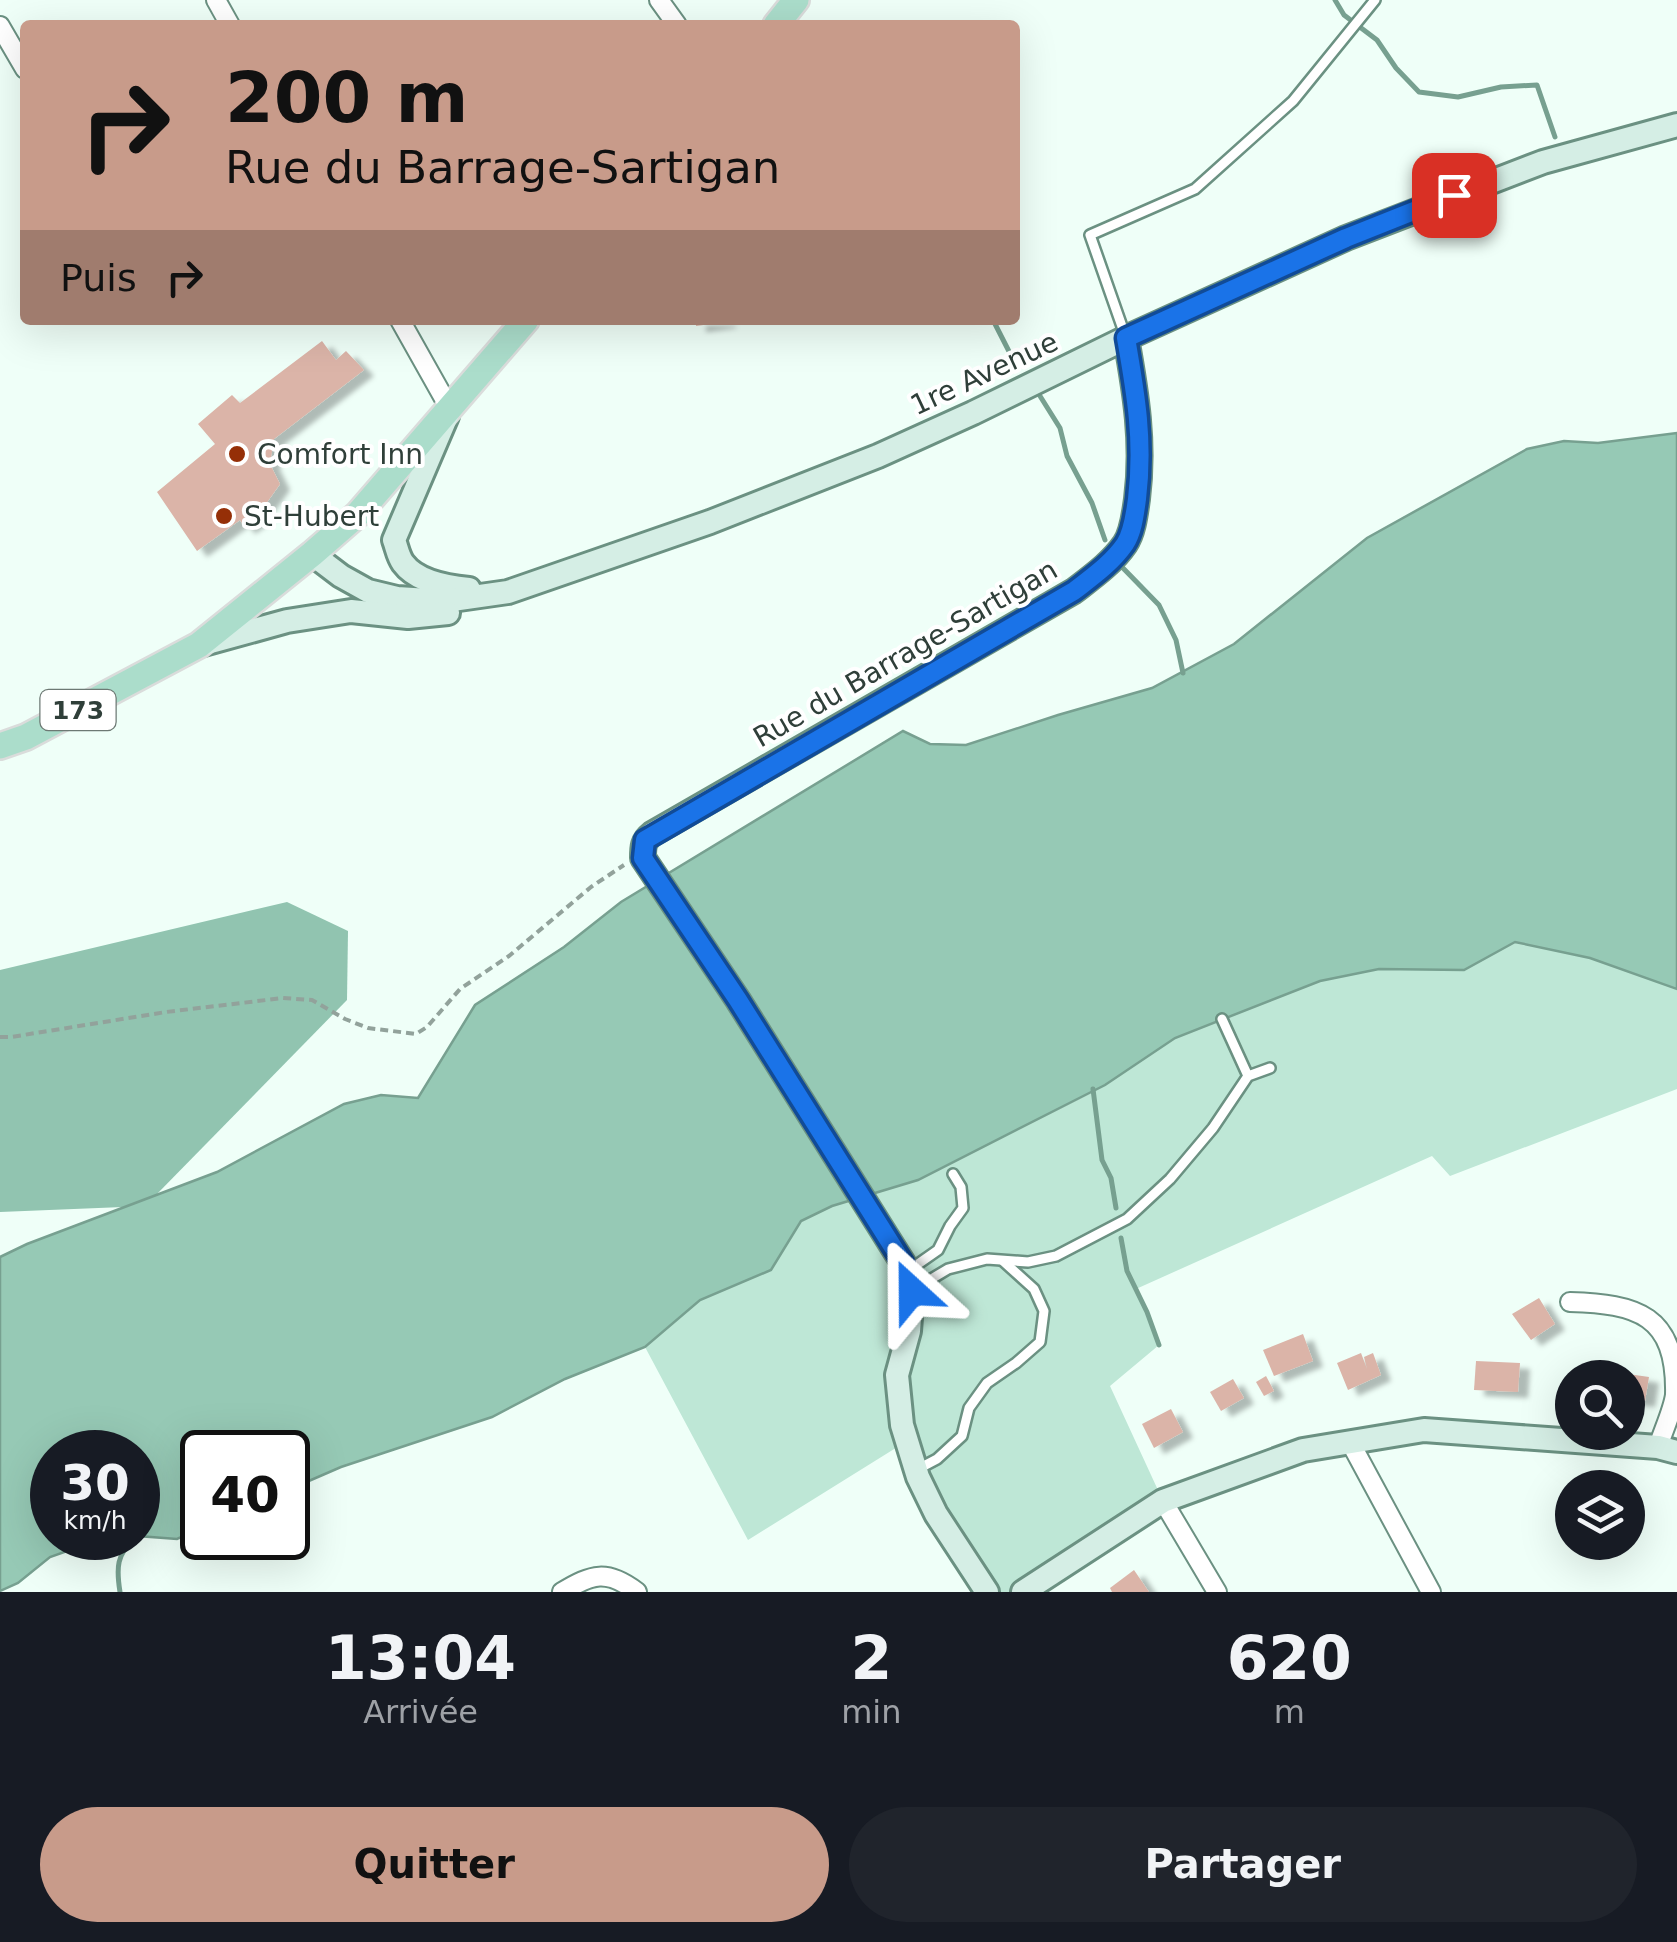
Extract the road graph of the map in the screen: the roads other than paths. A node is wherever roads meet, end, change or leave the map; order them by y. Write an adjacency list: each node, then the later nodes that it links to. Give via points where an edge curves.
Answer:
1 (796, 0): 3 (main road)
2 (1375, 0): 9 (lane, via 1292,101 1195,189 1090,236)
3 (780, 20)
4 (0, 26): 5 (street)
5 (20, 60)
6 (1677, 125): 9 (main road, 1re Avenue, via 1542,162 1454,195)
7 (403, 325): 10 (street)
8 (522, 325): 10 (main road, 173)
9 (1126, 338): 12 (main road, 1re Avenue, via 878,456); 20 (main road, Rue du Barrage-Sartigan, via 1142,464 1126,542 1104,568 645,840 643,855)
10 (450, 409): 11 (main road, 173, via 358,514); 12 (main road, via 394,540 400,560 413,574 449,588)
11 (312, 554): 12 (main road, 1re Avenue, via 368,591 397,598 445,601); 13 (main road, 173)
12 (508, 592): 13 (main road, via 463,611 350,611)
13 (199, 645): 14 (main road, 173)
14 (0, 746)
15 (1222, 1019): 17 (lane)
16 (1270, 1068): 17 (lane)
17 (1248, 1076): 19 (lane, via 1180,1166 1127,1219 1056,1256)
18 (953, 1174): 20 (lane, via 963,1208 938,1250)
19 (1002, 1260): 20 (lane); 24 (lane, via 1034,1289 1044,1311 1040,1342 987,1383 969,1408 962,1436)
20 (907, 1276): 24 (main road, via 910,1331 897,1375 902,1426)
21 (1570, 1302): 23 (street, via 1610,1303 1659,1322 1676,1354 1675,1398 1664,1423)
22 (1350, 1442): 23 (main road, via 1424,1430); 25 (main road, via 1303,1450); 31 (street)
23 (1668, 1450)
24 (916, 1470): 28 (main road)
25 (1163, 1502): 29 (main road); 30 (street)
26 (562, 1592): 27 (street, via 601,1574)
27 (636, 1592)
28 (987, 1592)
29 (1023, 1592)
30 (1216, 1592)
31 (1431, 1592)

